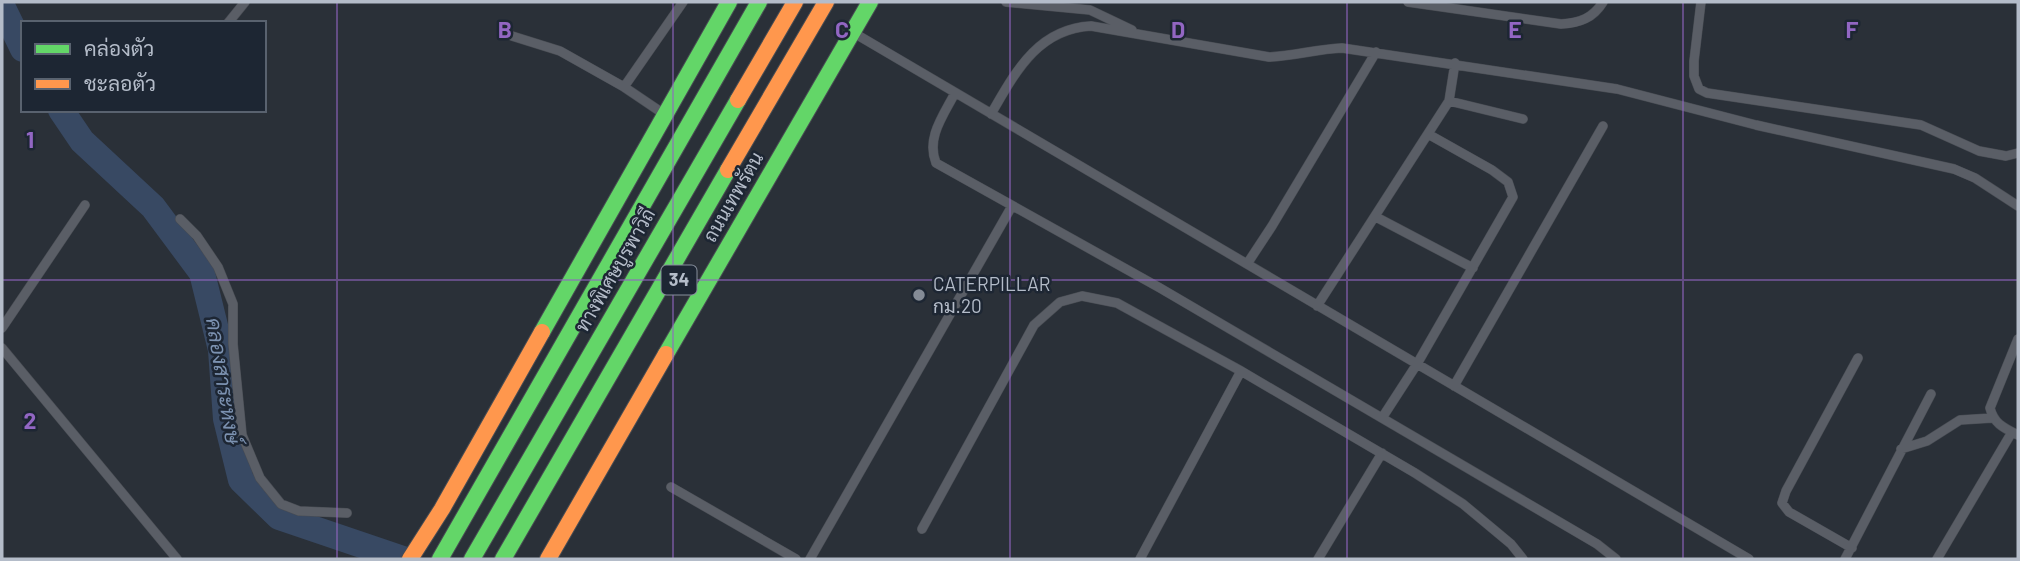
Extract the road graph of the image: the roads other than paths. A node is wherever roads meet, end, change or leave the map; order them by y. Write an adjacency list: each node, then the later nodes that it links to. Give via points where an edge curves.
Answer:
1 (245, 2): 13 (lane)
2 (683, 2): 19 (lane)
3 (729, 2): 23 (main road)
4 (760, 2): 54 (main road)
5 (795, 2): 57 (main road, ทางพิเศษบูรพาวิถี)
6 (827, 2): 58 (main road)
7 (838, 2): 59 (main road, ถนนเทพรัตน / 34)
8 (870, 2): 14 (main road, ถนนเทพรัตน / 34)
9 (1006, 2): 15 (lane, via 1090,10)
10 (1408, 2): 11 (lane, via 1561,24 1578,23 1597,13)
11 (1603, 2)
12 (1701, 2): 27 (lane, via 1694,76 1699,89 1707,93 1921,125 1979,151 2006,156)
13 (230, 21)
14 (852, 32): 20 (lane); 51 (main road, ถนนเทพรัตน / 34)
15 (1143, 35): 17 (lane, via 1269,57 1320,48); 22 (lane, via 1091,26 1045,40 1018,68)
16 (512, 36): 19 (lane, via 560,51)
17 (1376, 52): 18 (lane); 33 (lane)
18 (1455, 63): 21 (lane); 30 (lane, via 1617,89 1936,165 1975,178)
19 (624, 87): 23 (lane)
20 (955, 93): 22 (lane); 29 (lane, via 934,133 931,151 936,163)
21 (1449, 101): 24 (lane); 26 (lane)
22 (991, 114): 33 (lane)
23 (665, 115): 56 (main road)
24 (1523, 119)
25 (1603, 126): 42 (lane)
26 (1428, 134): 31 (lane); 34 (lane, via 1508,182 1513,197)
27 (2018, 153)
28 (85, 205): 36 (lane)
29 (1012, 206): 44 (lane); 63 (lane)
30 (2018, 206)
31 (1376, 217): 34 (lane); 35 (lane)
32 (180, 219): 50 (lane, via 218,267 233,304 242,435 260,478 281,504 299,511)
33 (1247, 264): 35 (lane)
34 (1473, 268): 40 (lane)
35 (1317, 306): 40 (lane)
36 (2, 328)
37 (2018, 340): 45 (lane, via 1990,408)
38 (2, 348): 55 (lane)
39 (1858, 358): 53 (lane, via 1783,503 1789,512)
40 (1417, 365): 42 (lane); 44 (lane)
41 (1241, 371): 48 (lane); 52 (lane, via 1117,303 1082,296 1060,302 1034,325); 64 (lane)
42 (1454, 386): 68 (lane)
43 (1931, 394): 47 (lane)
44 (1382, 418): 67 (lane)
45 (1992, 418): 46 (lane); 47 (lane, via 1960,420)
46 (2015, 434): 70 (lane)
47 (1901, 449): 53 (lane)
48 (1382, 453): 65 (lane); 66 (lane, via 1463,504)
49 (671, 487): 62 (lane)
50 (347, 513)
51 (567, 525): 60 (main road); 61 (main road, ถนนเทพรัตน / 34)
52 (922, 529)
53 (1852, 548): 69 (lane)
54 (440, 558)
55 (177, 559)
56 (410, 559)
57 (472, 559)
58 (503, 559)
59 (519, 559)
60 (540, 559)
61 (548, 559)
62 (796, 559)
63 (810, 559)
64 (1140, 559)
65 (1318, 559)
66 (1523, 559)
67 (1616, 559)
68 (1748, 559)
69 (1845, 559)
70 (1937, 559)

